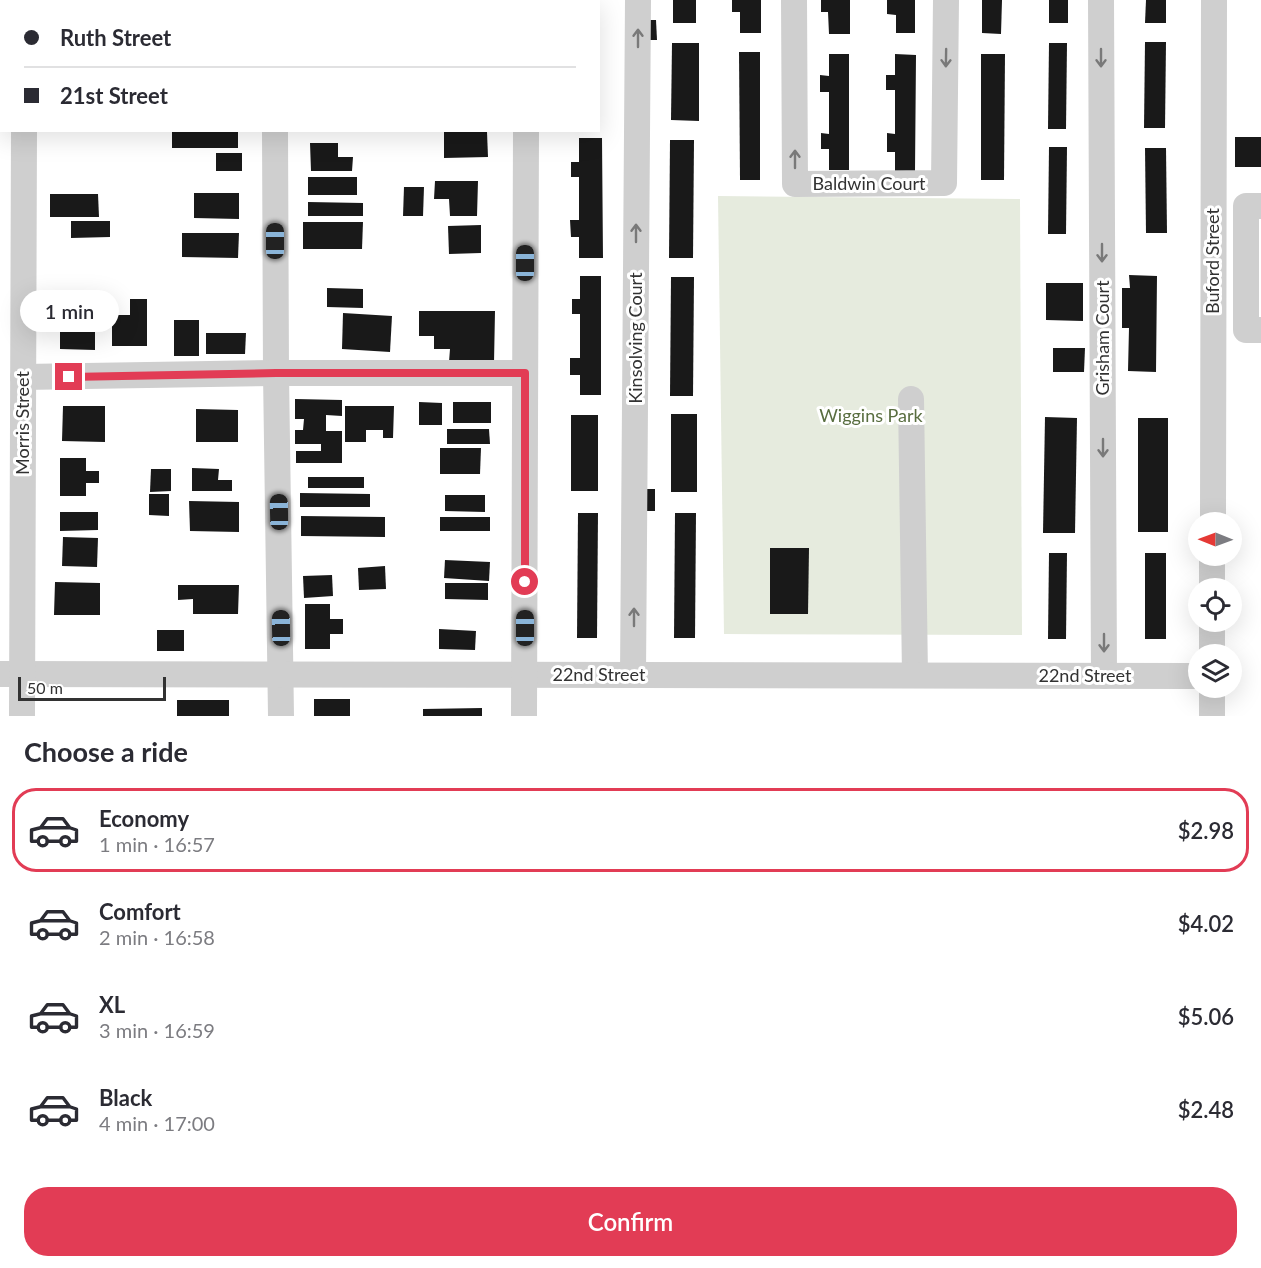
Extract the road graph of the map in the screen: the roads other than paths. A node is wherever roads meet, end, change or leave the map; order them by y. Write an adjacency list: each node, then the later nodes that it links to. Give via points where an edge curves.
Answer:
1 (638, 0): 22 (street, Kinsolving Court, one-way to 1)
2 (794, 0): 3 (street, Baldwin Court, one-way to 2, via 944,183 852,184 795,184)
3 (946, 0)
4 (1101, 0): 24 (street, Grisham Court, one-way to 24)
5 (1214, 0): 17 (street, Buford Street)
6 (24, 132): 9 (street, Morris Street)
7 (275, 132): 13 (street)
8 (526, 132): 14 (street)
9 (12, 199): 15 (street, Morris Street)
10 (1261, 206): 11 (street, via 1246,206)
11 (1253, 270): 12 (street, via 1246,330)
12 (1261, 330)
13 (276, 373): 14 (street); 15 (street); 20 (street)
14 (525, 373): 21 (street)
15 (23, 377): 18 (street, Morris Street)
16 (911, 399): 23 (street)
17 (1212, 512)
18 (11, 526): 19 (street, Morris Street)
19 (11, 674): 20 (street, 22nd Street); 27 (street, Morris Street)
20 (282, 674): 21 (street, 22nd Street); 28 (street)
21 (525, 675): 22 (street, 22nd Street); 29 (street)
22 (633, 675): 23 (street, 22nd Street)
23 (915, 675): 24 (street, 22nd Street)
24 (1104, 676): 25 (street, 22nd Street)
25 (1188, 676)
26 (1212, 698): 30 (street)
27 (22, 716)
28 (281, 716)
29 (525, 716)
30 (1212, 716)

